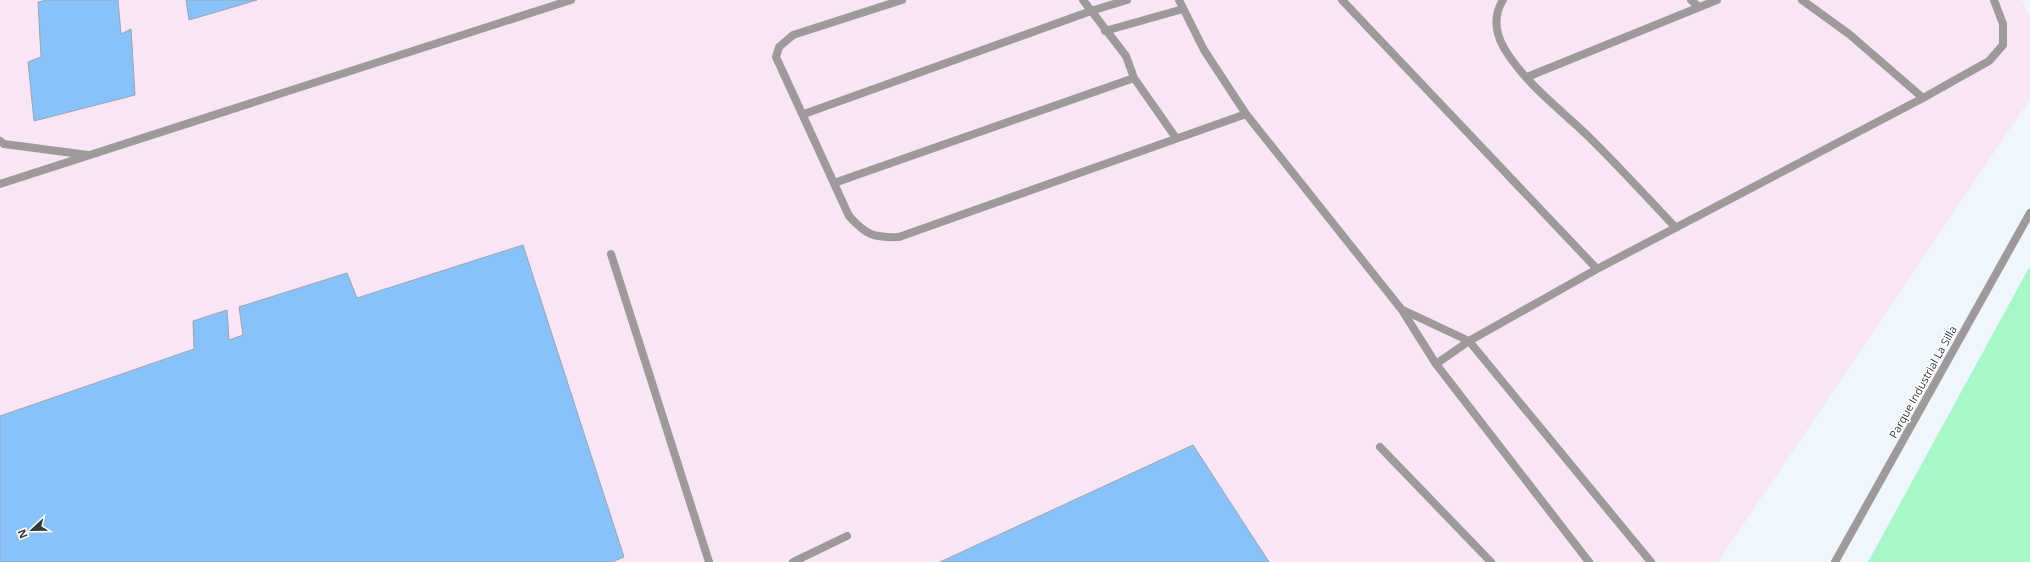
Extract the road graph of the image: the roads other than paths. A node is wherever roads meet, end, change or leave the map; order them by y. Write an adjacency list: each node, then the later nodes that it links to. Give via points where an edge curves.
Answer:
1 (571, 0): 12 (street)
2 (902, 0): 20 (street, via 793,35 779,47 776,57 779,66)
3 (1083, 0): 15 (street)
4 (1127, 0): 15 (street)
5 (1179, 0): 14 (street)
6 (1342, 0): 30 (street)
7 (1503, 0): 17 (street, via 1495,12 1498,34 1507,53)
8 (1691, 0): 13 (street)
9 (1717, 0): 13 (street)
10 (1802, 0): 19 (street, via 1815,7)
11 (1994, 0): 19 (street, via 2003,24 2003,45 1989,61)
12 (556, 2): 24 (street)
13 (1699, 7): 17 (street)
14 (1183, 9): 16 (street); 21 (street, via 1204,50)
15 (1091, 11): 16 (street); 20 (street)
16 (1105, 31): 18 (street, via 1126,56)
17 (1527, 77): 28 (street, via 1592,140)
18 (1134, 78): 22 (street); 25 (street)
19 (1923, 98): 28 (street)
20 (804, 114): 25 (street)
21 (1246, 114): 22 (street); 31 (street)
22 (1176, 138): 25 (street, via 898,237 878,239 862,231 849,216)
23 (0, 141): 24 (street, via 4,144)
24 (91, 155): 26 (street)
25 (834, 183)
26 (0, 184)
27 (2030, 213): 41 (street, Parque Industrial La Silla)
28 (1675, 227): 30 (street)
29 (611, 254): 36 (street)
30 (1596, 269): 32 (street)
31 (1402, 310): 32 (street); 33 (street)
32 (1469, 341): 33 (street); 40 (street)
33 (1436, 364): 39 (street)
34 (1380, 447): 38 (street)
35 (847, 536): 37 (street)
36 (709, 562)
37 (793, 562)
38 (1491, 562)
39 (1589, 562)
40 (1651, 562)
41 (1835, 562)

